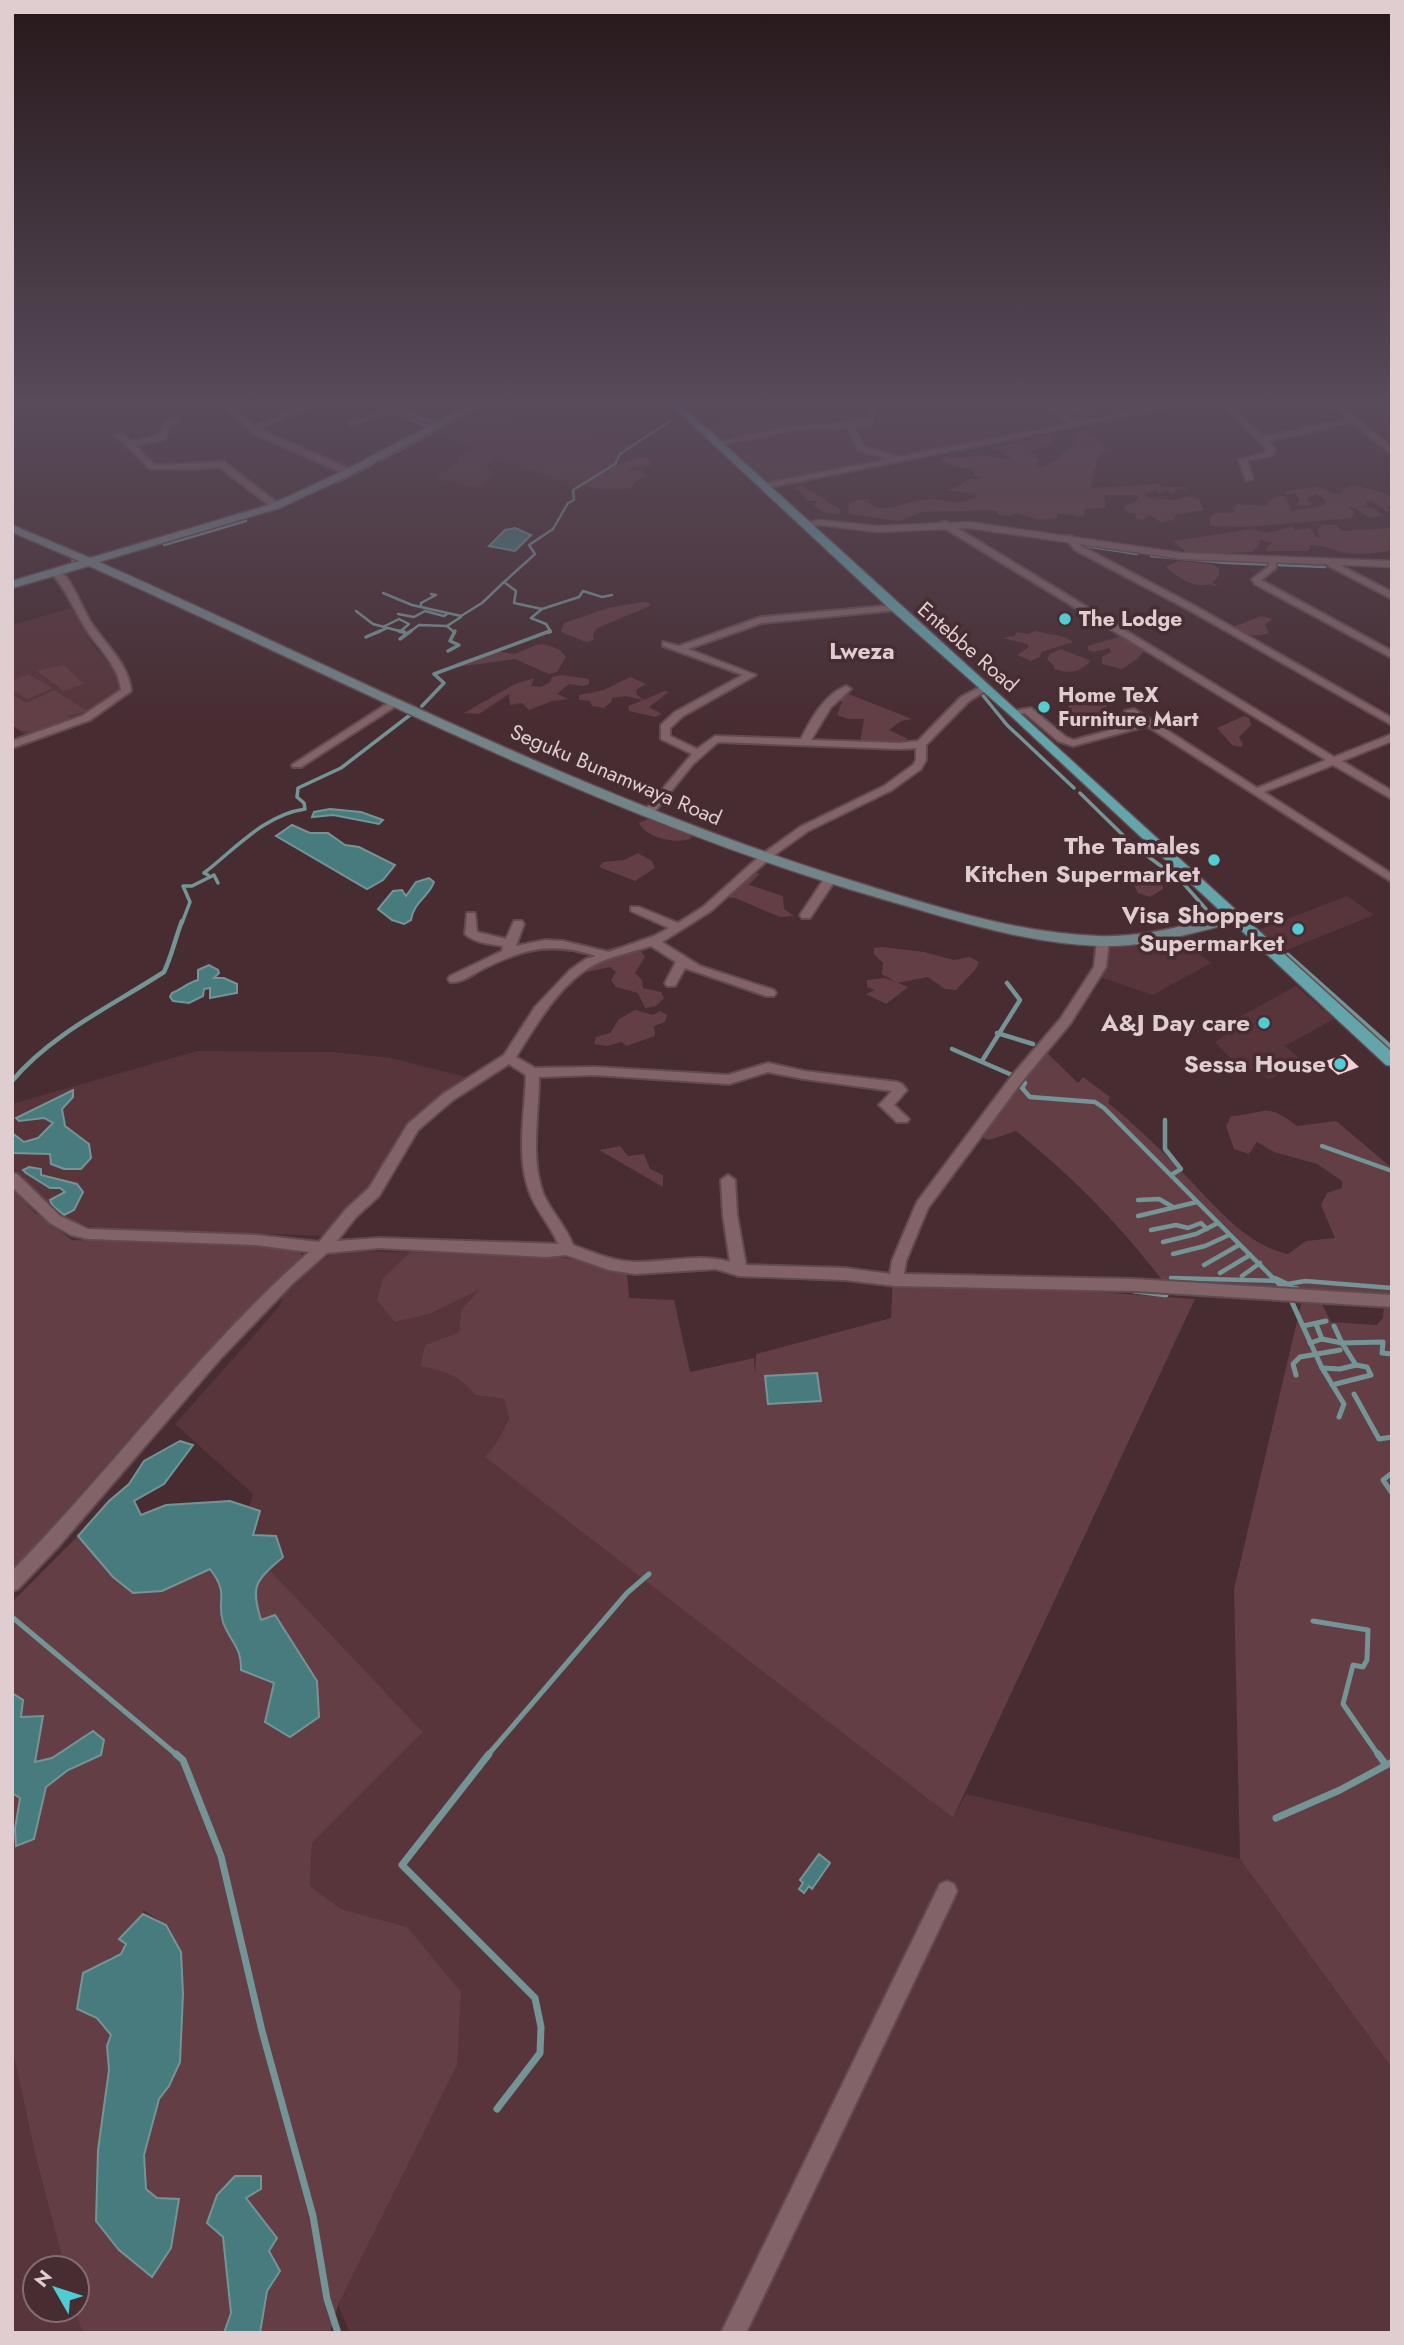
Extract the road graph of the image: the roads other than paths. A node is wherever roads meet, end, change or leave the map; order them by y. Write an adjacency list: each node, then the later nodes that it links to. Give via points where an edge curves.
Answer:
1 (255, 512): 8 (main road)
2 (792, 512): 3 (main road, Entebbe Road)
3 (804, 524): 4 (street, via 822,521 877,529); 14 (main road, Entebbe Road)
4 (944, 524): 6 (street); 30 (street)
5 (12, 528): 8 (main road, Seguku Bunamwaya Road)
6 (1069, 538): 7 (street, via 1156,554); 23 (street, via 1078,548)
7 (1273, 561): 9 (street); 17 (street, via 1258,582)
8 (92, 562): 11 (main road); 20 (main road, Seguku Bunamwaya Road)
9 (1330, 563): 10 (street); 13 (street)
10 (1392, 564)
11 (55, 573): 12 (main road); 28 (street, via 121,673 126,691 86,718)
12 (12, 585)
13 (1392, 596)
14 (895, 608): 16 (street, via 761,620); 18 (main road, Entebbe Road)
15 (666, 644): 16 (street)
16 (679, 649): 29 (street, via 751,675 679,714 665,727 665,737)
17 (1392, 655)
18 (985, 688): 22 (main road, Entebbe Road); 27 (street, via 964,699)
19 (845, 689): 26 (street, via 834,697)
20 (397, 702): 31 (street); 34 (main road, Seguku Bunamwaya Road)
21 (1129, 711): 24 (street)
22 (1014, 713): 24 (street, via 1027,710 1070,742); 41 (main road, Entebbe Road)
23 (1392, 722)
24 (1147, 723): 32 (street)
25 (1392, 737): 30 (street)
26 (806, 742): 27 (street); 29 (street, via 720,738)
27 (921, 744): 35 (street, via 917,767 900,781 818,820)
28 (12, 745)
29 (698, 752): 34 (street)
30 (1331, 761): 32 (street); 33 (street)
31 (298, 765)
32 (1256, 792): 37 (street)
33 (1392, 796)
34 (648, 813): 35 (main road, Seguku Bunamwaya Road)
35 (765, 857): 36 (main road, Seguku Bunamwaya Road); 43 (street)
36 (830, 879): 39 (street); 45 (main road, Seguku Bunamwaya Road, via 986,923)
37 (1392, 879)
38 (635, 909): 43 (street)
39 (806, 915)
40 (471, 916): 46 (street, via 471,934)
41 (1236, 918): 45 (main road, Seguku Bunamwaya Road); 53 (main road, Entebbe Road)
42 (518, 924): 46 (street)
43 (679, 928): 44 (street)
44 (652, 941): 47 (street); 48 (street)
45 (1103, 942): 61 (street, via 1100,967 1066,1021 922,1206)
46 (509, 947): 47 (street, via 564,943); 49 (street)
47 (607, 955): 52 (street, via 558,987)
48 (683, 961): 50 (street); 51 (street, via 724,980)
49 (454, 978)
50 (671, 984)
51 (770, 993)
52 (509, 1058): 54 (street); 58 (street, via 448,1097 414,1127 374,1192)
53 (1392, 1061)
54 (533, 1073): 55 (street, via 595,1071 729,1080 768,1067 897,1087 900,1090 886,1105); 59 (street, via 534,1183)
55 (902, 1119)
56 (12, 1178): 58 (street, via 71,1231 279,1241)
57 (729, 1180): 60 (street)
58 (323, 1248): 59 (street, via 379,1243); 63 (street, via 229,1339)
59 (567, 1249): 60 (street, via 624,1268 716,1264)
60 (739, 1270): 61 (street)
61 (896, 1280): 62 (street, via 1134,1285)
62 (1392, 1301)
63 (12, 1583)
64 (947, 1891): 65 (street)
65 (733, 2333)

